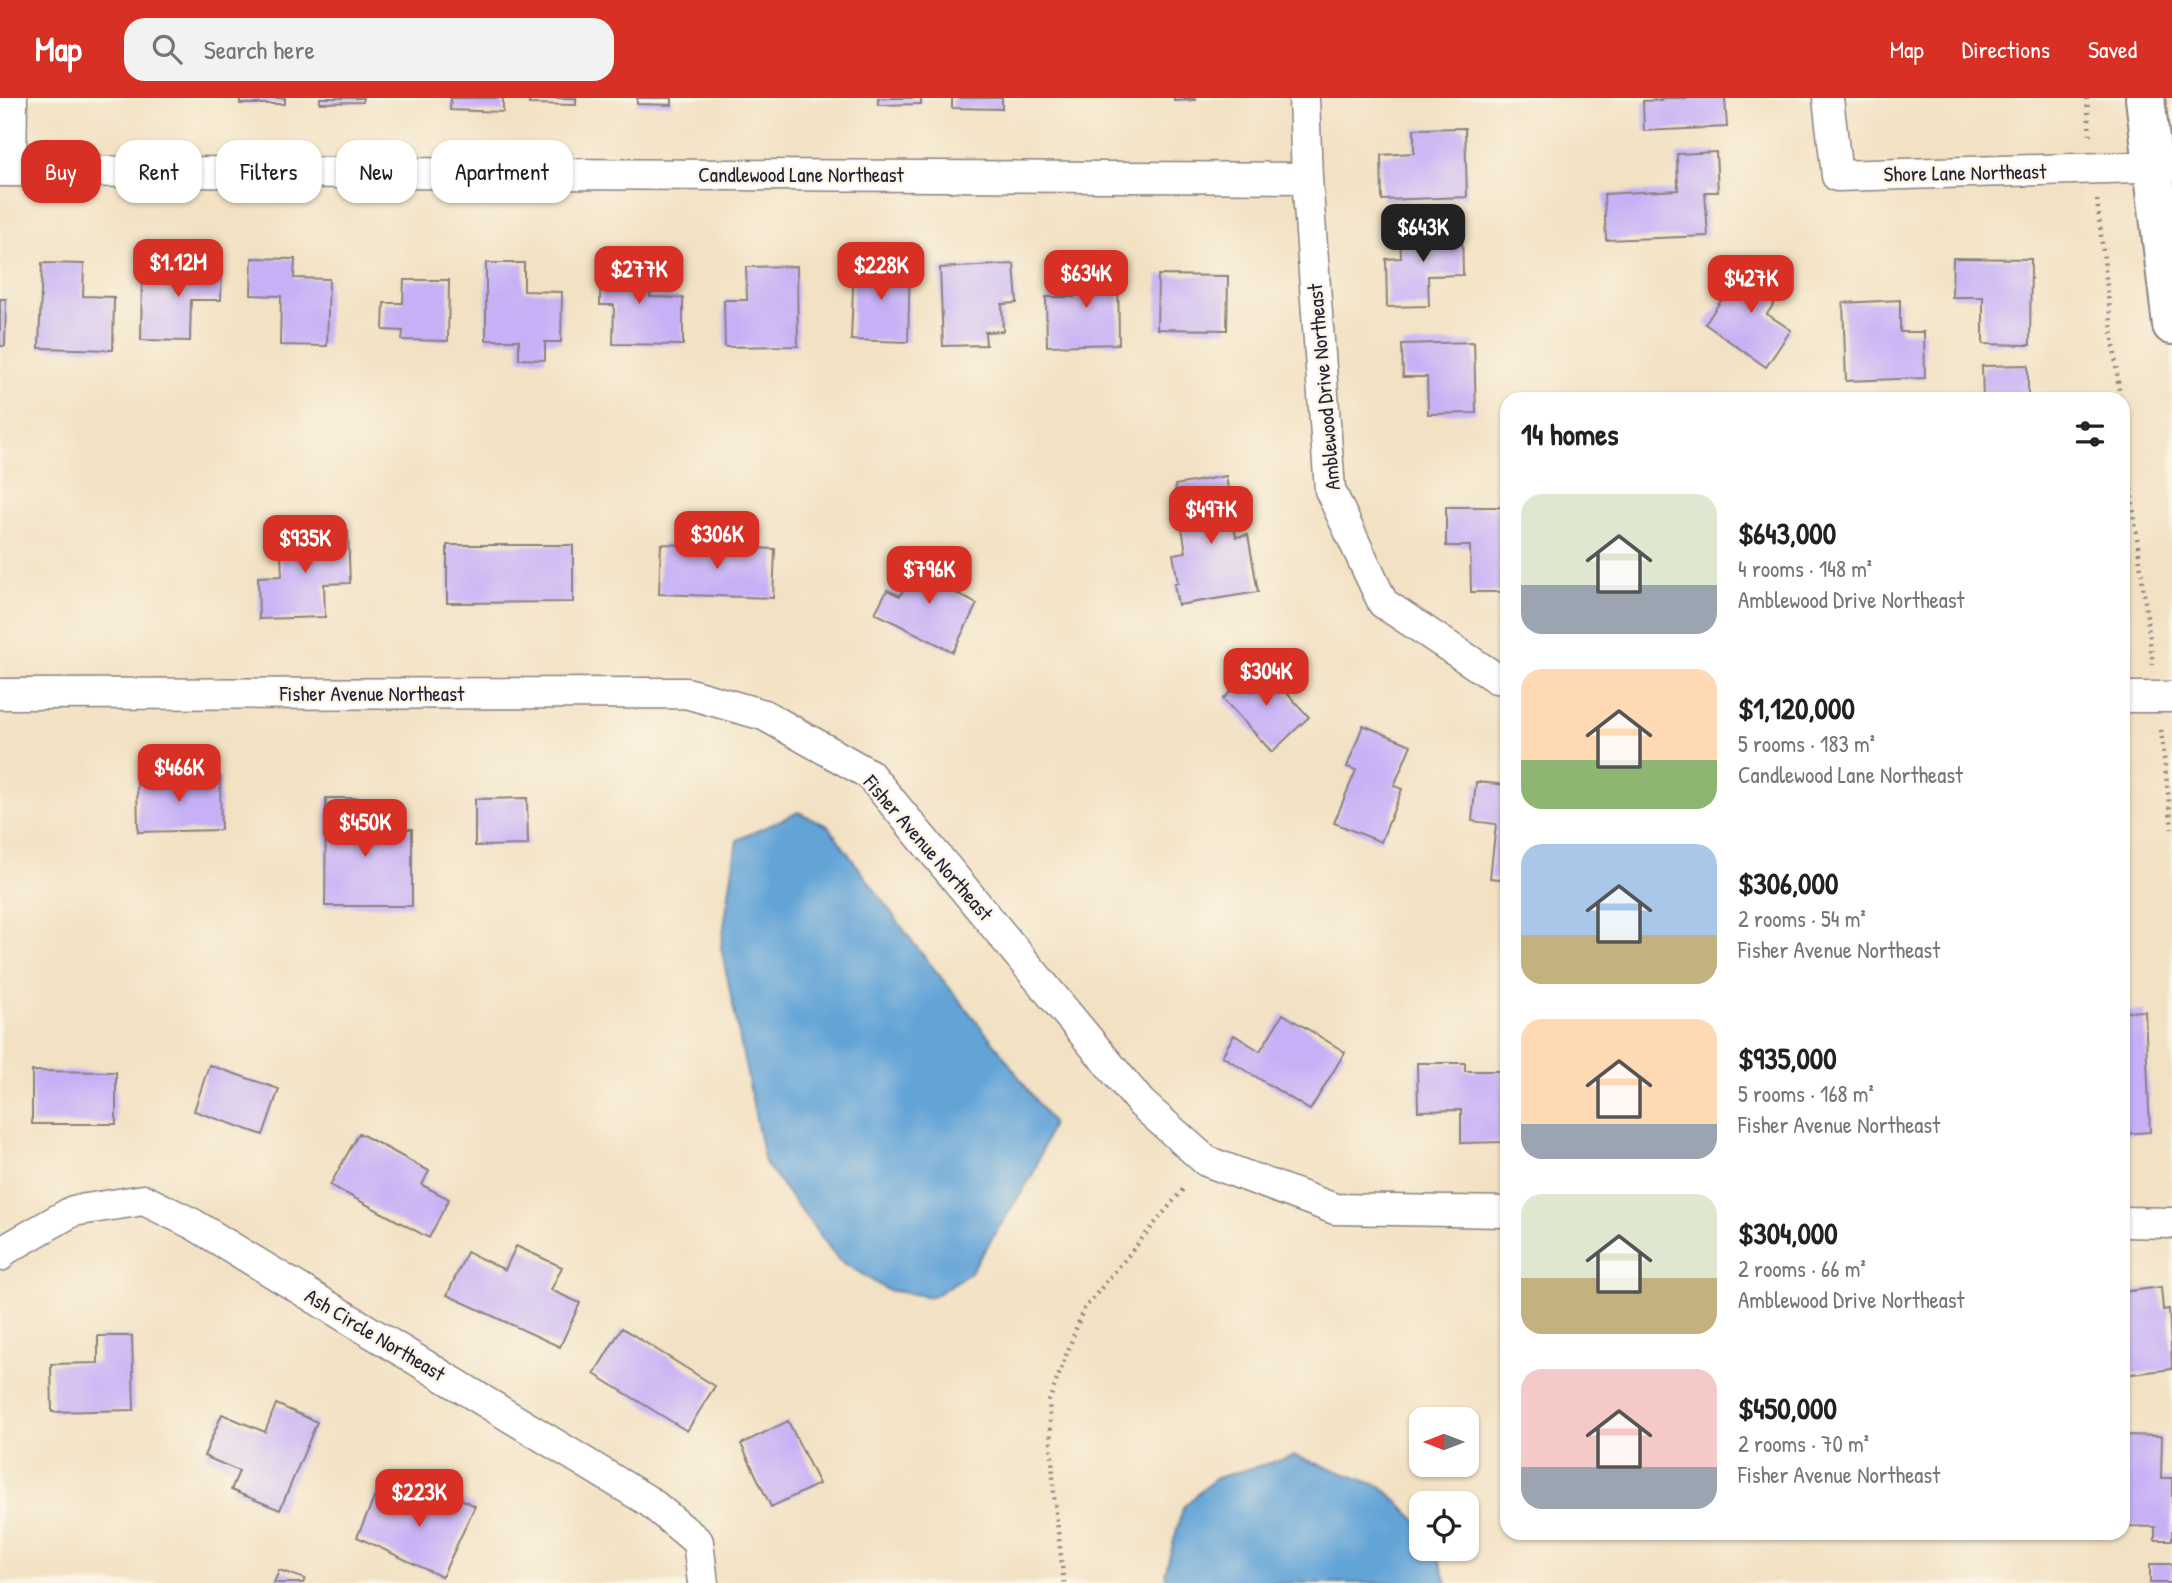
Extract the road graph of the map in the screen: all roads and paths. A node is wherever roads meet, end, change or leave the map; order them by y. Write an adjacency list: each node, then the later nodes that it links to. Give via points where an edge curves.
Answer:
1 (12, 98): 8 (street)
2 (1304, 98): 9 (street, Amblewood Drive Northeast)
3 (1828, 98): 7 (street, Shore Lane Northeast, via 1837,176)
4 (2087, 98): 7 (path)
5 (2146, 98): 6 (street)
6 (2163, 167): 7 (street, Shore Lane Northeast); 10 (street)
7 (2093, 170): 11 (path)
8 (6, 171): 9 (street, Candlewood Lane Northeast)
9 (1307, 178): 13 (street, Amblewood Drive Northeast, via 1330,490 1383,603)
10 (2172, 325)
11 (2119, 392)
12 (2130, 473): 16 (path)
13 (1500, 678)
14 (0, 694): 18 (street, Fisher Avenue Northeast, via 685,693 764,715 869,774 1141,1102)
15 (2130, 697): 16 (street)
16 (2164, 697): 17 (path)
17 (2172, 829)
18 (1206, 1161): 19 (street, Fisher Avenue Northeast, via 1335,1209); 24 (path, via 1083,1310 1049,1401)
19 (1500, 1212)
20 (2130, 1222): 21 (street)
21 (2172, 1223)
22 (0, 1256): 23 (street, Ash Circle Northeast, via 73,1210 144,1200 193,1224 650,1502 698,1542)
23 (703, 1583)
24 (1065, 1583)

